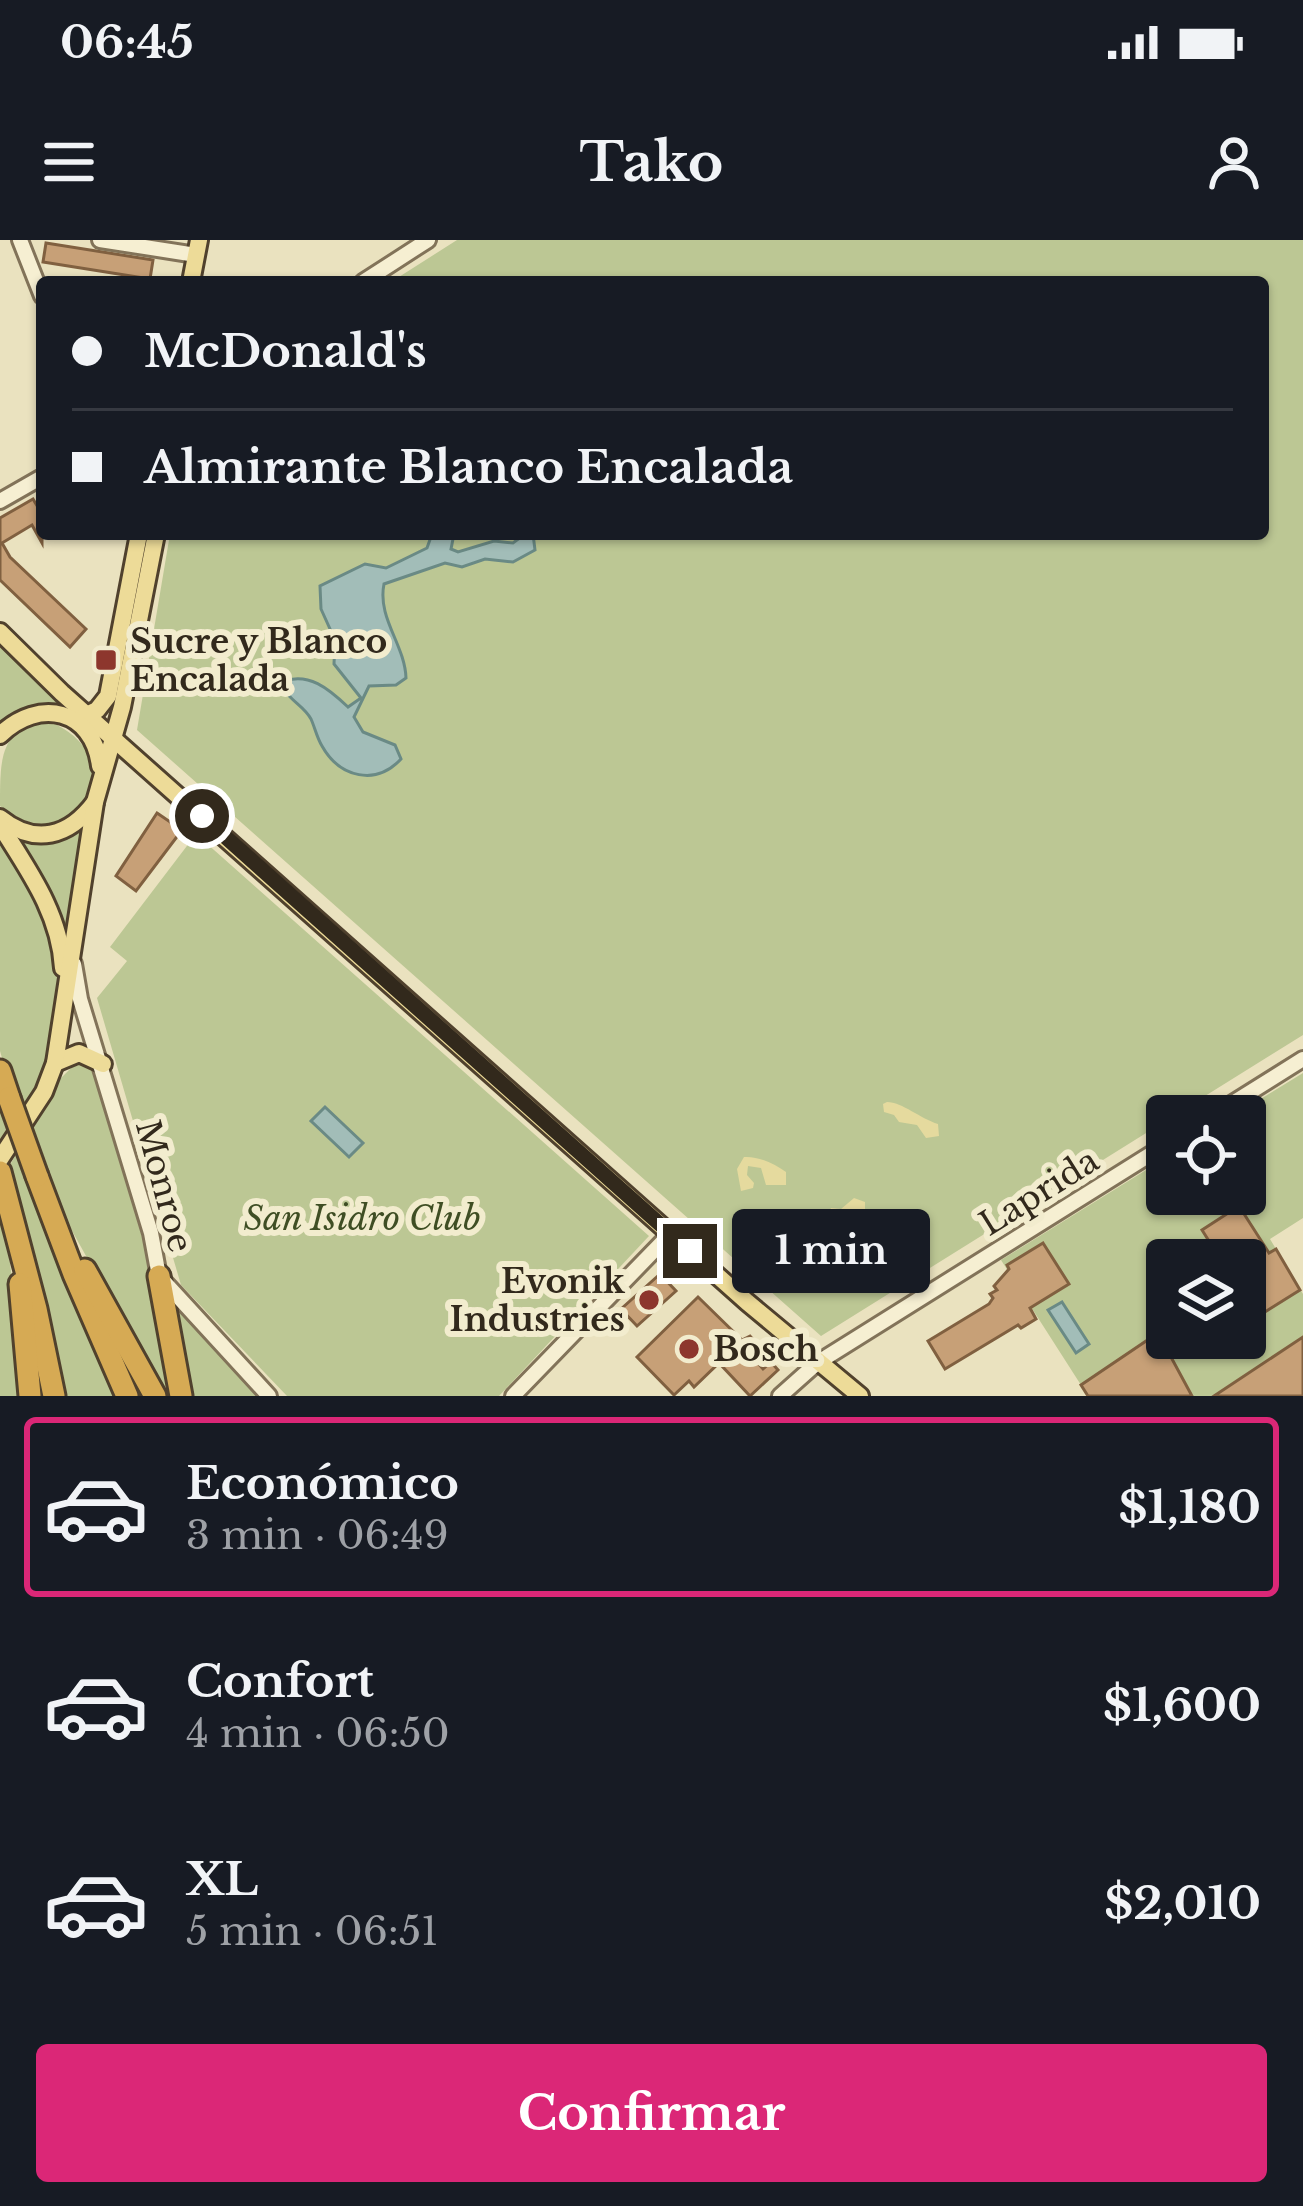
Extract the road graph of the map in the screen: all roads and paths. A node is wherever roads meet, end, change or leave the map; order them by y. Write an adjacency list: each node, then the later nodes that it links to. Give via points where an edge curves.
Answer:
1 (20, 240): 6 (street)
2 (100, 240): 4 (street)
3 (428, 240): 5 (street)
4 (197, 248)
5 (372, 276)
6 (36, 281)
7 (36, 480): 8 (street)
8 (0, 501)
9 (138, 540): 12 (main road, via 108,696)
10 (155, 540): 14 (main road)
11 (0, 632): 12 (main road)
12 (84, 721): 13 (main road, via 35,715); 14 (main road); 15 (main road)
13 (0, 735)
14 (113, 737): 15 (main road); 29 (main road)
15 (100, 779): 16 (main road)
16 (95, 802): 17 (main road, via 82,820 49,836); 18 (main road)
17 (0, 821): 19 (main road, via 49,908)
18 (73, 952): 19 (main road); 22 (street, Monroe)
19 (63, 999): 21 (main road)
20 (1303, 1059): 24 (street)
21 (55, 1063): 22 (main road, via 79,1053); 26 (main road)
22 (103, 1064): 31 (street, Monroe)
23 (0, 1071): 28 (highway, bridge)
24 (1246, 1095)
25 (1146, 1157): 32 (street, Laprida)
26 (0, 1160)
27 (0, 1172): 30 (highway)
28 (53, 1218): 36 (highway); 37 (highway)
29 (670, 1233): 32 (main road); 33 (street)
30 (17, 1235): 34 (highway); 35 (highway)
31 (159, 1276): 38 (highway); 39 (street, Monroe)
32 (817, 1363): 40 (street, Laprida); 41 (main road)
33 (518, 1394)
34 (30, 1396)
35 (54, 1396)
36 (127, 1396)
37 (155, 1396)
38 (182, 1396)
39 (269, 1396)
40 (781, 1396)
41 (860, 1396)

